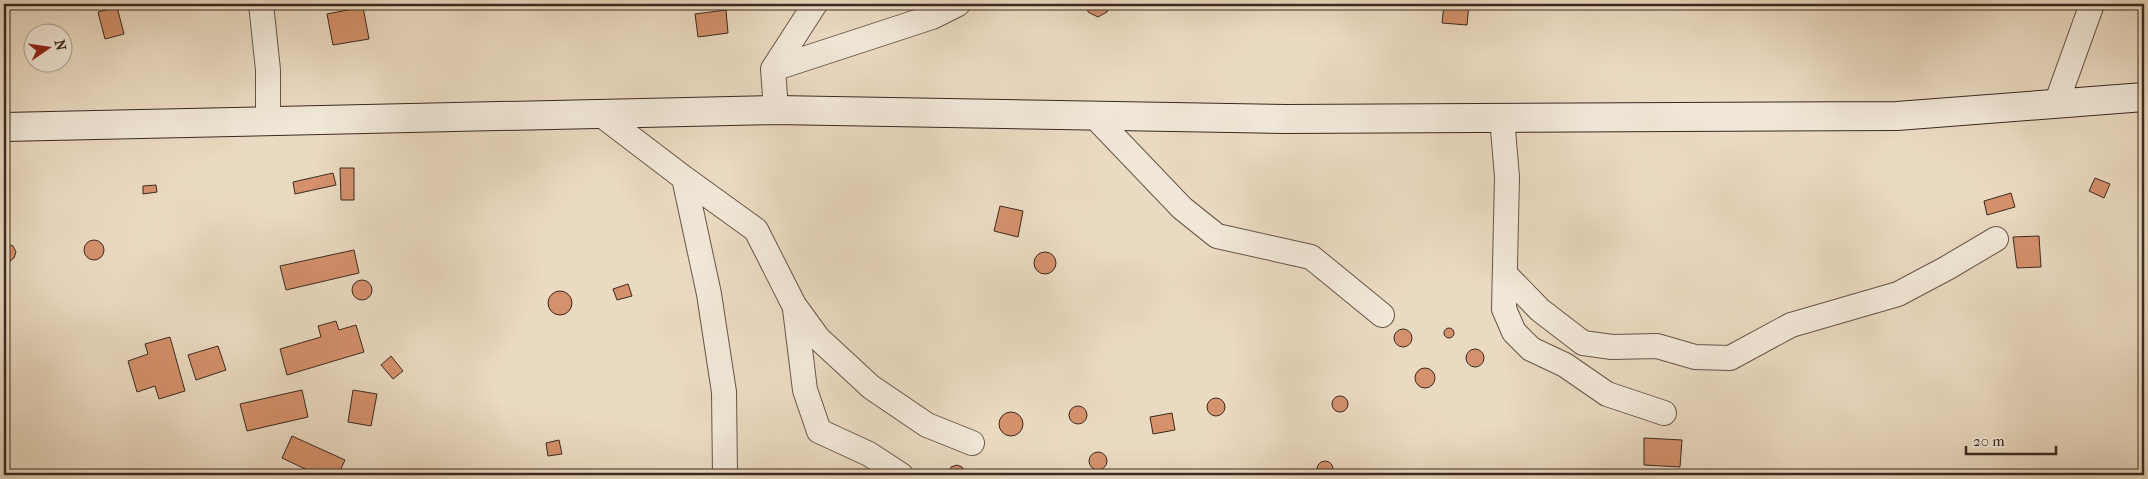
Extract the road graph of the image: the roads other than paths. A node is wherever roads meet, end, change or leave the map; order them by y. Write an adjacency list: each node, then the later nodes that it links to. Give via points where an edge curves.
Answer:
1 (261, 4): 12 (street, via 268,70)
2 (815, 4): 5 (street)
3 (958, 4): 5 (street, via 932,17)
4 (2092, 4): 7 (street)
5 (773, 69): 8 (street)
6 (2144, 97): 7 (main road)
7 (2056, 104): 11 (main road, via 1897,116)
8 (776, 110): 9 (main road); 10 (main road)
9 (600, 114): 12 (main road); 14 (street)
10 (1094, 116): 11 (main road); 18 (street, via 1182,208 1217,236 1311,257)
11 (1502, 118): 16 (street, via 1507,177)
12 (268, 122): 13 (main road)
13 (4, 127)
14 (684, 178): 17 (street, via 756,230); 21 (street, via 709,294 724,392)
15 (1996, 239): 16 (street, via 1898,294 1791,326 1730,358 1695,357 1657,346 1612,347 1583,343 1540,310)
16 (1505, 274): 19 (street, via 1504,309 1514,332 1530,349 1565,365 1607,394)
17 (794, 305): 20 (street, via 818,338 871,387 928,426); 22 (street, via 806,390 819,430 869,454)
18 (1382, 316)
19 (1664, 413)
20 (972, 443)
21 (725, 475)
22 (901, 475)

